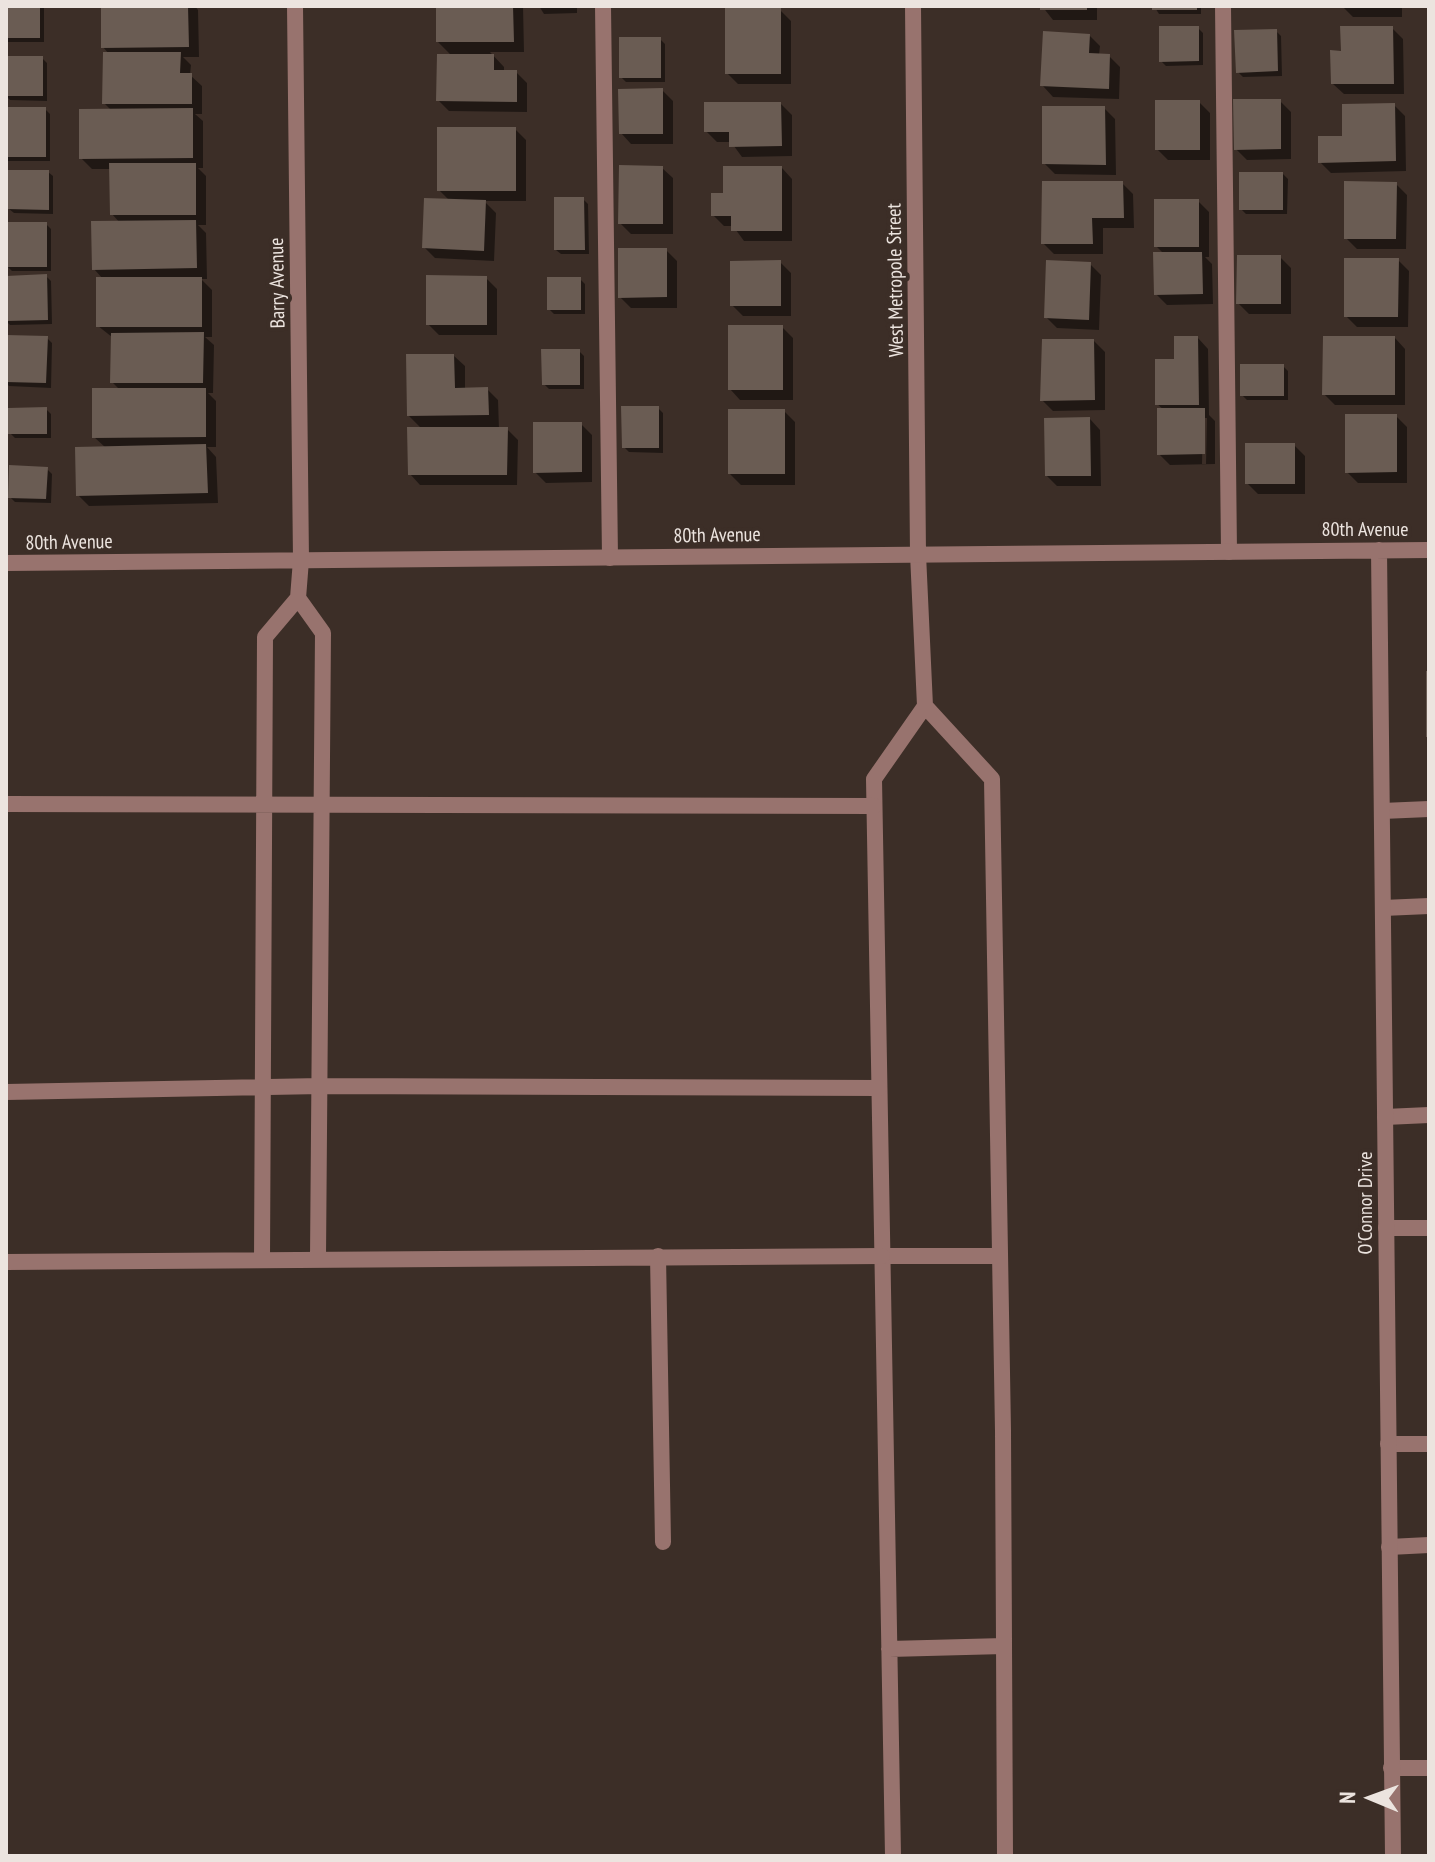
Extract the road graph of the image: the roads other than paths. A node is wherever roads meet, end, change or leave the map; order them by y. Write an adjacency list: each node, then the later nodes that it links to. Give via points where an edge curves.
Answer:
1 (295, 6): 10 (street, Barry Avenue)
2 (603, 6): 9 (street)
3 (913, 6): 8 (street, West Metropole Street)
4 (1223, 6): 7 (street)
5 (1379, 550): 6 (street, 80th Avenue); 7 (street, 80th Avenue); 19 (street, O'Connor Drive)
6 (1429, 550)
7 (1229, 552): 8 (street, 80th Avenue)
8 (918, 554): 9 (street, 80th Avenue); 13 (street, West Metropole Street)
9 (610, 558): 10 (street, 80th Avenue)
10 (301, 560): 11 (street, 80th Avenue); 12 (street, Barry Avenue)
11 (6, 563)
12 (298, 598): 15 (street, via 265,637); 17 (street, via 323,633)
13 (925, 706): 16 (street, via 874,779); 32 (street, via 992,779)
14 (6, 804): 15 (street)
15 (262, 805): 17 (street); 23 (street)
16 (874, 806): 17 (street); 24 (street)
17 (322, 807): 22 (street)
18 (1429, 809): 19 (street)
19 (1382, 811): 21 (street, O'Connor Drive)
20 (1429, 906): 21 (street)
21 (1383, 908): 27 (street, O'Connor Drive)
22 (321, 1086): 23 (street); 24 (street); 33 (street)
23 (264, 1087): 25 (street); 34 (street)
24 (879, 1088): 31 (street)
25 (6, 1092)
26 (1429, 1115): 27 (street)
27 (1385, 1117): 28 (street, O'Connor Drive)
28 (1386, 1228): 29 (street); 36 (street, O'Connor Drive)
29 (1429, 1228)
30 (658, 1256): 31 (street); 33 (street); 38 (street)
31 (882, 1256): 32 (street); 42 (street)
32 (1000, 1256): 41 (street)
33 (318, 1257): 34 (street)
34 (262, 1258): 35 (street)
35 (6, 1262)
36 (1388, 1444): 37 (street); 40 (street, O'Connor Drive)
37 (1429, 1444)
38 (663, 1542)
39 (1429, 1545): 40 (street)
40 (1389, 1547): 43 (street, O'Connor Drive)
41 (1004, 1646): 42 (street); 46 (street)
42 (889, 1649): 45 (street)
43 (1391, 1768): 44 (street); 47 (street, O'Connor Drive)
44 (1429, 1768)
45 (893, 1856)
46 (1005, 1856)
47 (1393, 1856)

